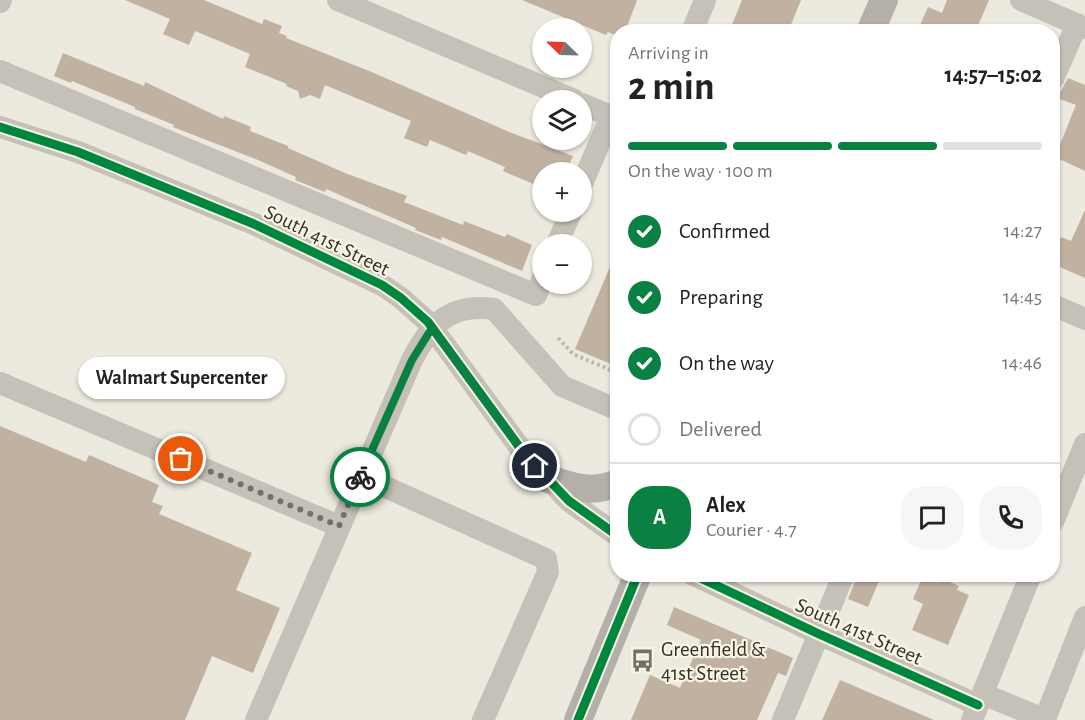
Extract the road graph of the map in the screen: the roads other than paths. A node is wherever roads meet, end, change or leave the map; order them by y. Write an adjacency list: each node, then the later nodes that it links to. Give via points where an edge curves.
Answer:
1 (338, 0): 10 (street)
2 (705, 0): 5 (street)
3 (884, 0): 6 (main road)
4 (1021, 0): 7 (street)
5 (695, 24)
6 (874, 24)
7 (1081, 26): 8 (street)
8 (1060, 66)
9 (0, 71): 16 (street)
10 (550, 90)
11 (592, 108): 12 (street)
12 (610, 116)
13 (610, 126): 15 (street)
14 (0, 127): 19 (street, South 41st Street, via 78,152 268,230 382,285)
15 (592, 163)
16 (532, 293)
17 (1060, 308): 18 (street)
18 (1085, 319)
19 (432, 328): 21 (street, via 458,310 494,309 562,386); 23 (street, via 412,360); 24 (street, South 41st Street, via 523,452)
20 (0, 383): 27 (street)
21 (610, 407)
22 (1085, 444): 26 (street)
23 (361, 476): 27 (street); 38 (street, via 546,559 548,572)
24 (548, 479): 25 (main road, via 586,490); 28 (street, South 41st Street, via 569,501)
25 (610, 486)
26 (1060, 505)
27 (339, 526): 37 (street)
28 (610, 530)
29 (635, 582): 39 (main road)
30 (709, 582): 34 (street, South 41st Street)
31 (841, 582): 34 (street)
32 (1029, 582): 36 (street)
33 (1085, 617): 35 (street)
34 (819, 634): 36 (street, South 41st Street); 40 (street)
35 (1076, 664): 41 (street)
36 (977, 706): 41 (street, South 41st Street)
37 (256, 720)
38 (483, 720)
39 (578, 720)
40 (783, 720)
41 (1046, 720)

